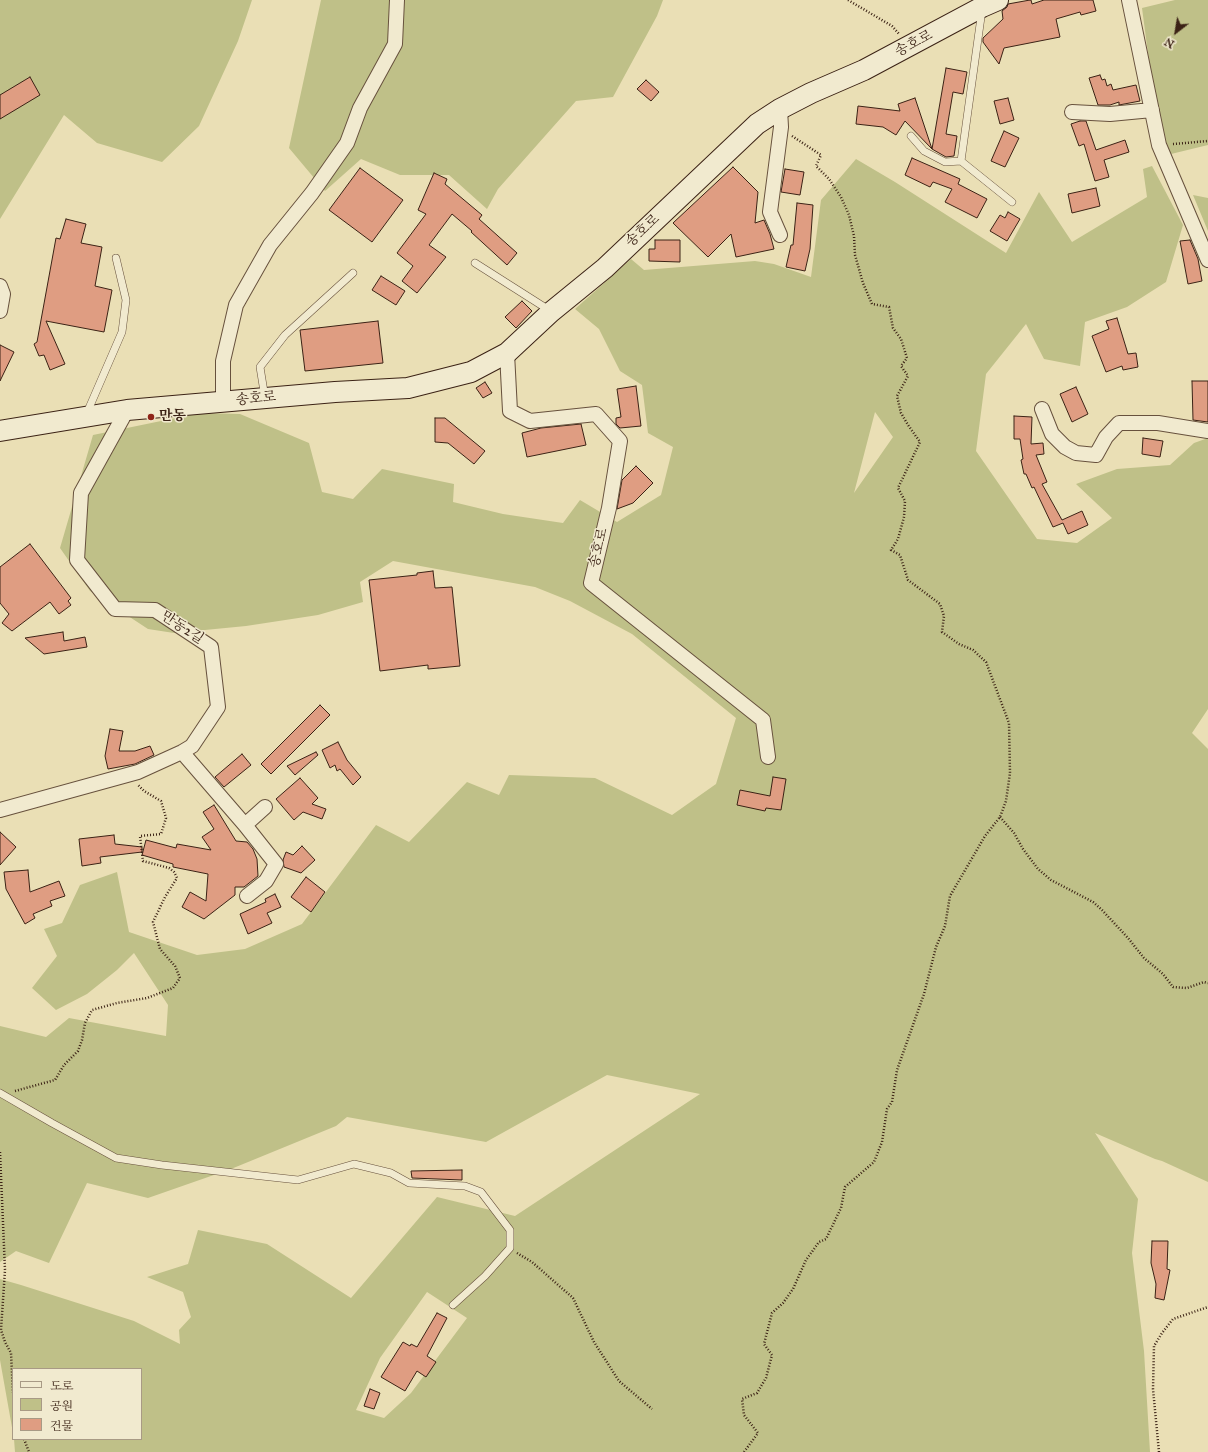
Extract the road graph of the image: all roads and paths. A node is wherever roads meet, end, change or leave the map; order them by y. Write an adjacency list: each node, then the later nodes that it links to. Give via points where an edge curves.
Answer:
1 (397, 0): 24 (street, via 395,44 360,108 346,143 312,193 270,245 236,305 223,361)
2 (848, 0): 5 (path, via 892,26)
3 (1129, 0): 6 (street)
4 (990, 3): 5 (main road, 송호로); 12 (lane, 송호로)
5 (910, 46): 8 (main road, 송호로, via 811,93)
6 (1152, 110): 7 (street, via 1110,114); 11 (street)
7 (1072, 112)
8 (780, 118): 14 (street, via 770,212); 21 (main road, 송호로, via 757,124 605,268); 35 (path, via 820,155 816,166 829,179 849,215 855,255 863,283 872,304 889,307 893,328 901,339 907,358 901,366 908,376 898,396 901,413 920,442 898,488 905,502 904,517 898,539 891,550 900,555 908,580 940,604 944,616 942,632 973,650 986,662 991,674 1009,723 1010,774 1006,801)
9 (911, 136): 12 (lane, via 924,151 945,162)
10 (1208, 141): 11 (path)
11 (1159, 145): 16 (street)
12 (961, 161): 13 (lane)
13 (1012, 202)
14 (780, 235)
15 (116, 258): 27 (lane, via 126,300 122,332)
16 (1208, 260)
17 (475, 263): 21 (lane)
18 (353, 273): 23 (lane, via 285,335 260,367)
19 (0, 286): 20 (street, via 3,294)
20 (0, 311)
21 (551, 312): 22 (main road, 송호로)
22 (507, 353): 23 (main road, 송호로, via 471,372 408,388); 31 (street, 송호로, via 510,411 530,421 596,414 620,441 609,508 592,583 763,720)
23 (266, 398): 24 (main road, 송호로)
24 (223, 401): 26 (main road, 송호로)
25 (1042, 409): 29 (street, via 1052,434 1065,447 1076,453 1096,455 1106,437 1119,422 1158,423)
26 (127, 410): 27 (main road, 송호로); 30 (street, 만동2길, via 81,493 78,560 115,609 155,610 211,647 218,707 192,746)
27 (85, 417): 28 (main road, 송호로)
28 (0, 431)
29 (1208, 431)
30 (182, 752): 32 (street, 만동2길); 36 (street)
31 (768, 757)
32 (138, 772): 34 (street, 만동2길); 39 (path, via 138,785 161,801 166,818 161,834 140,836 143,861 169,868 177,878 153,922 160,949 175,966 180,978 173,988 147,998 92,1010 84,1023 78,1050 55,1080)
33 (265, 807): 36 (street)
34 (0, 810)
35 (1000, 817): 38 (path, via 1038,869 1051,880 1102,910 1144,958 1173,986 1187,988); 48 (path, via 985,836 950,896 945,926 936,947 924,994 896,1070 892,1102 887,1109 882,1142 874,1162 845,1187 841,1208 826,1239 819,1242 806,1260 783,1303 772,1313 764,1344 772,1355 766,1378 757,1392 742,1399 744,1415 758,1433)
36 (245, 825): 37 (street, via 276,864 266,881)
37 (247, 896)
38 (1208, 983)
39 (0, 1093): 41 (lane, via 116,1158 298,1180 354,1164 391,1173 409,1183 465,1186 481,1192 510,1230)
40 (0, 1152): 44 (path, via 5,1270 1,1330 11,1353)
41 (510, 1248): 42 (lane, via 485,1276); 45 (path, via 532,1262 572,1298 594,1342 619,1381)
42 (453, 1305)
43 (1208, 1307): 49 (path, via 1173,1319 1154,1346 1153,1389)
44 (12, 1373)
45 (652, 1409)
46 (24, 1440): 47 (path)
47 (29, 1452)
48 (744, 1452)
49 (1159, 1452)

